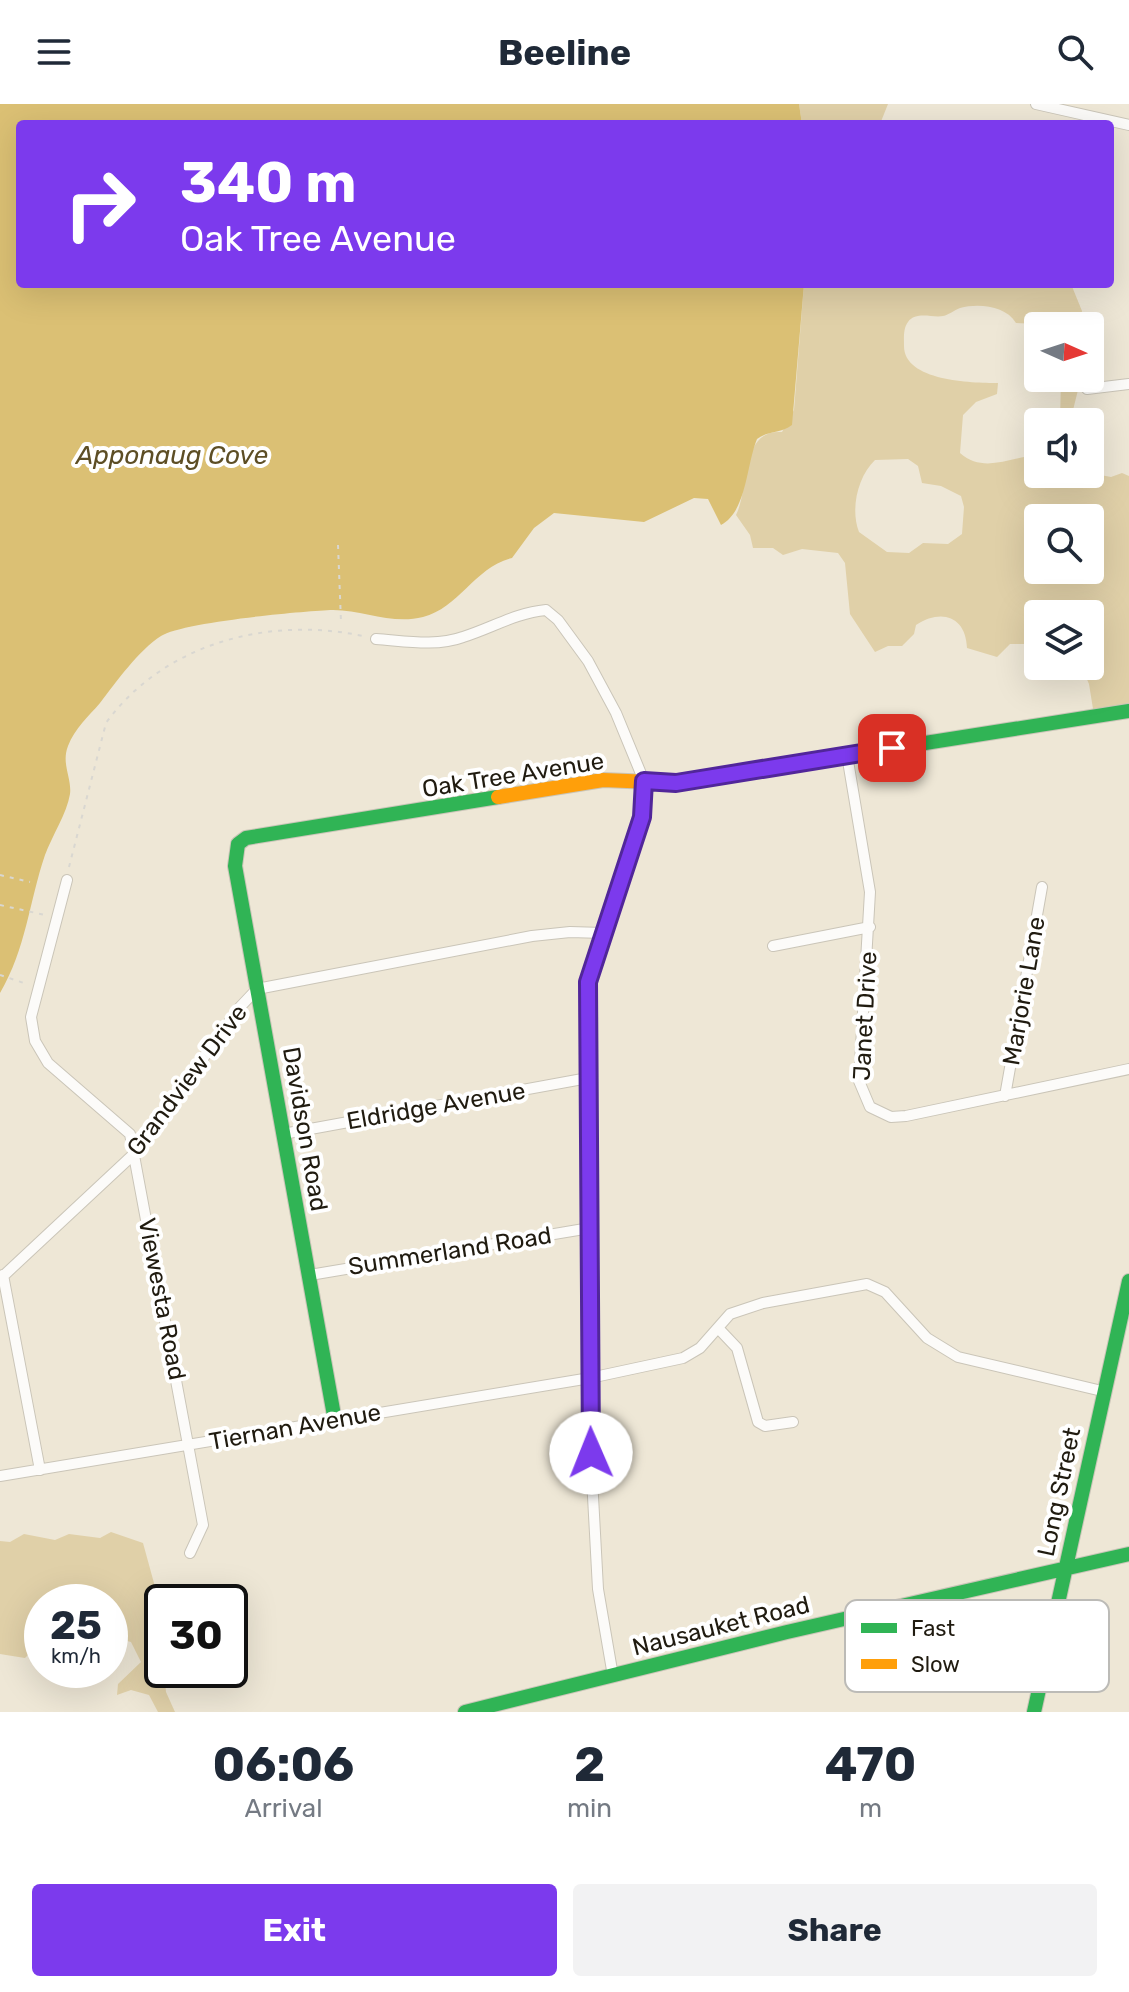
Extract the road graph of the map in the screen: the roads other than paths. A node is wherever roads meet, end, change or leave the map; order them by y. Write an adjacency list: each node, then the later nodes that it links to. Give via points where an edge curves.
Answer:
1 (1036, 104): 2 (street)
2 (1107, 120)
3 (1129, 384): 4 (street)
4 (1104, 387)
5 (376, 639): 8 (street, via 435,643 546,610 588,661)
6 (1129, 711): 7 (street, Oak Tree Avenue)
7 (847, 755): 8 (street, Oak Tree Avenue, via 676,783); 12 (street, Janet Drive, via 870,892)
8 (644, 781): 9 (street, Oak Tree Avenue, via 603,780 541,789 246,838); 13 (street, via 642,817)
9 (238, 844): 15 (street, Davidson Road, via 235,866)
10 (67, 880): 20 (street, via 31,1017 35,1041 48,1063 130,1134)
11 (1042, 887): 18 (street, Marjorie Lane)
12 (870, 927): 14 (street); 18 (street, Janet Drive, via 859,1081 865,1100 885,1115 899,1117)
13 (603, 933): 15 (street, Grandview Drive, via 532,936); 17 (street, via 588,982)
14 (773, 946)
15 (257, 989): 19 (street, Davidson Road); 20 (street, Grandview Drive)
16 (1129, 1069): 18 (street, Janet Drive)
17 (588, 1078): 19 (street, Eldridge Avenue); 21 (street)
18 (1005, 1096)
19 (283, 1134): 22 (street, Davidson Road)
20 (135, 1153): 23 (street, Grandview Drive); 31 (street, Viewesta Road)
21 (590, 1228): 22 (street, Summerland Road); 27 (street)
22 (310, 1275): 29 (street, Davidson Road)
23 (2, 1277): 32 (street)
24 (1129, 1281): 25 (street, Long Street)
25 (1124, 1327): 28 (street, Long Street)
26 (718, 1328): 27 (street, Tiernan Avenue, via 683,1358); 28 (street, Tiernan Avenue, via 730,1314 763,1303 867,1284 885,1292 927,1338 958,1357); 30 (street, via 737,1348 758,1422)
27 (590, 1378): 29 (street, Tiernan Avenue); 40 (street, via 598,1589)
28 (1102, 1391): 36 (street, Long Street)
29 (335, 1421): 31 (street, Tiernan Avenue)
30 (793, 1422)
31 (190, 1445): 32 (street, Tiernan Avenue); 34 (street, Viewesta Road, via 203,1525)
32 (40, 1470): 33 (street, Tiernan Avenue)
33 (0, 1476)
34 (190, 1553)
35 (1129, 1554): 36 (street, Nausauket Road)
36 (1066, 1569): 37 (street, Nausauket Road); 38 (street, Long Street)
37 (927, 1600)
38 (1059, 1600)
39 (845, 1618): 40 (street, Nausauket Road)
40 (613, 1676): 42 (street, Nausauket Road)
41 (1038, 1692): 43 (street, Long Street)
42 (465, 1712)
43 (1034, 1712)

